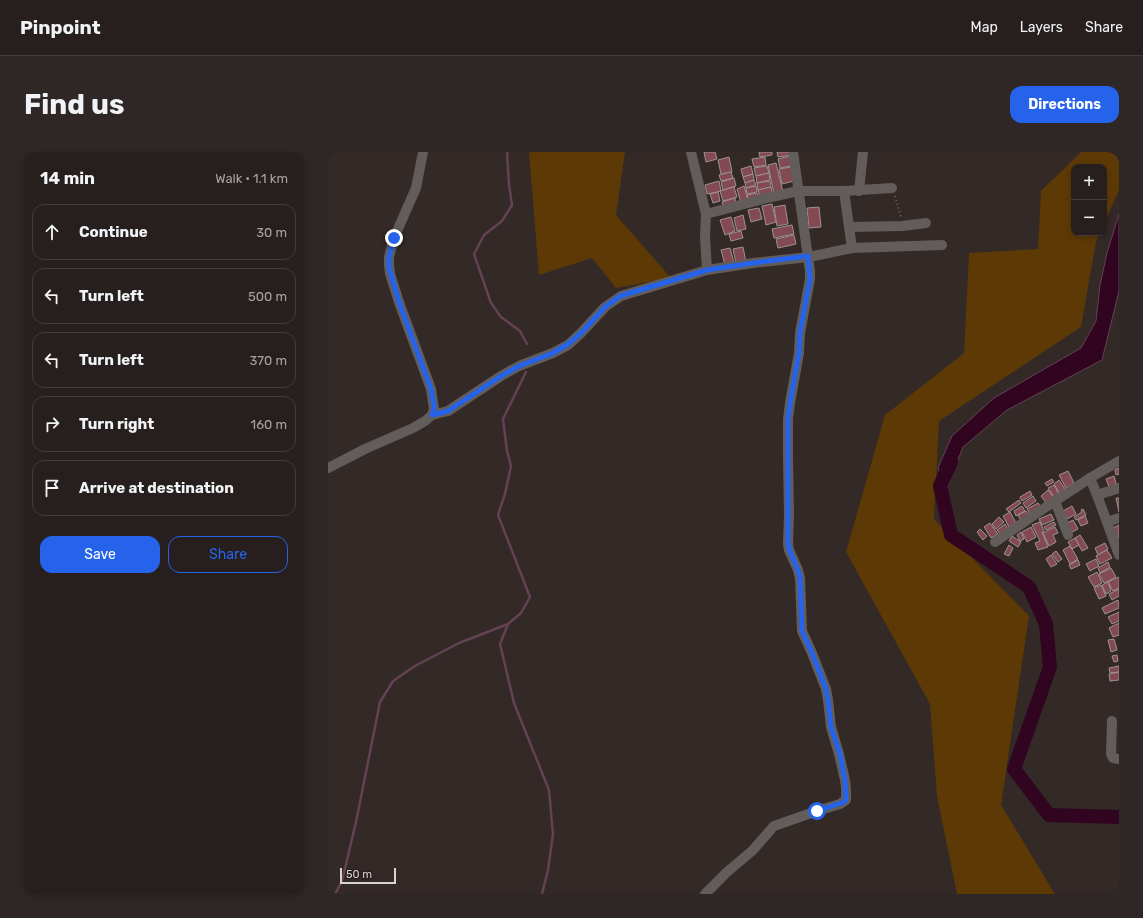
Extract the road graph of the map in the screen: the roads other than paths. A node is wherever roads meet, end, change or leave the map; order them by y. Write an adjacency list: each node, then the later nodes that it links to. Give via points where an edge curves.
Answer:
1 (423, 152): 16 (street, via 416,188 394,238 388,264 431,389 434,406)
2 (691, 152): 9 (street)
3 (793, 152): 6 (street)
4 (862, 152): 8 (street)
5 (892, 188): 8 (street)
6 (798, 191): 7 (street); 9 (street); 14 (street)
7 (844, 191): 8 (street); 11 (street)
8 (859, 191)
9 (706, 214): 15 (street)
10 (926, 223): 11 (street)
11 (850, 227): 13 (street)
12 (942, 245): 13 (street)
13 (852, 248): 14 (street)
14 (808, 256): 15 (street); 31 (street, via 810,279 788,419 788,544 800,578 802,631 826,689 831,727 845,780 846,799 840,804 774,826 752,851)
15 (707, 270): 16 (street, via 620,296 605,307 568,344 501,376 448,411)
16 (432, 415): 18 (street, via 413,428)
17 (1119, 461): 19 (street)
18 (328, 468)
19 (1090, 478): 21 (street); 22 (street)
20 (1119, 488): 21 (street)
21 (1097, 495): 24 (street)
22 (1055, 502): 25 (street); 26 (street)
23 (1119, 518): 24 (street)
24 (1106, 522): 27 (street)
25 (1068, 535)
26 (995, 542)
27 (1117, 543): 28 (street)
28 (1119, 555)
29 (1112, 721): 30 (street, via 1111,754)
30 (1119, 760)
31 (705, 894)

